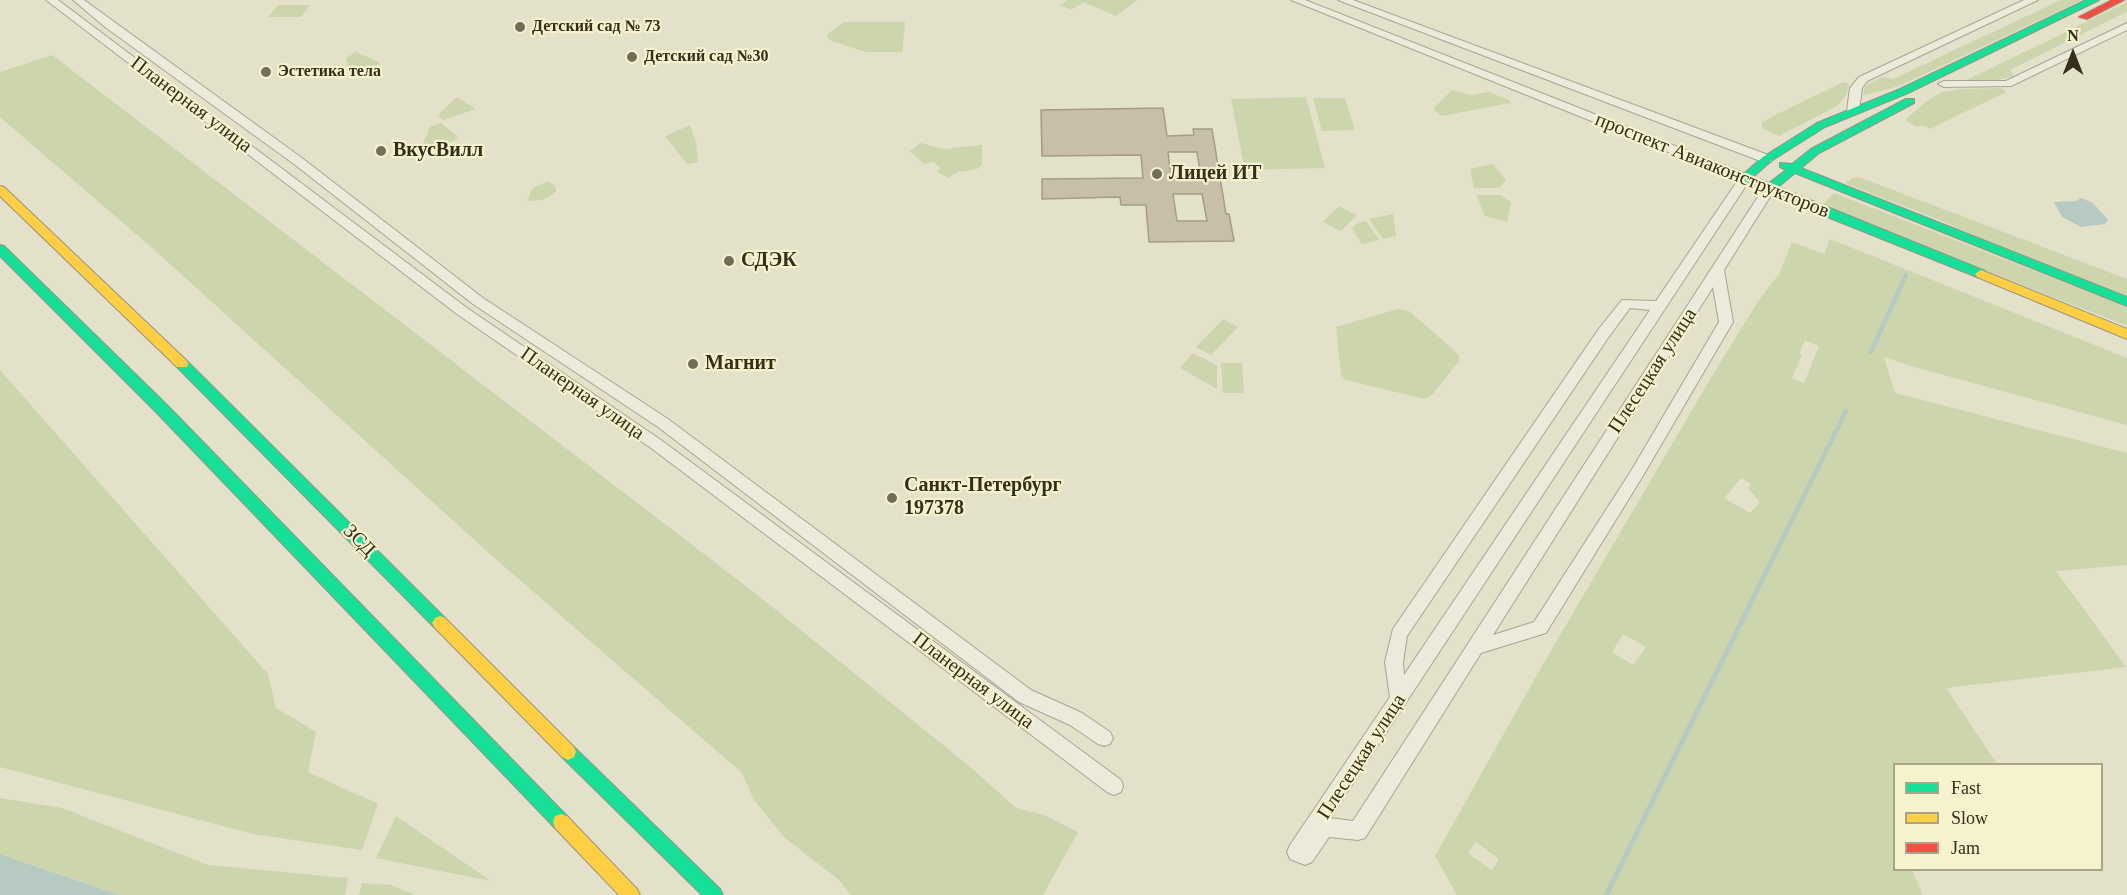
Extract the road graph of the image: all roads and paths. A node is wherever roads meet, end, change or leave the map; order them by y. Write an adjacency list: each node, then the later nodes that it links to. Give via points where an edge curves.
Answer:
1 (51, 0): 24 (street, Планерная улица, via 462,311 656,444)
2 (78, 0): 23 (street, Планерная улица, via 298,161 478,301 663,423 1024,696 1076,719)
3 (1296, 0): 13 (street, проспект Авиаконструкторов)
4 (1343, 0): 11 (street, проспект Авиаконструкторов)
5 (2033, 0): 10 (street, via 1863,79 1856,88)
6 (2094, 0): 10 (main road, Плесецкая улица, via 1904,91)
7 (2118, 0): 9 (main road, Плесецкая улица)
8 (2127, 26): 9 (street, via 2016,81 2001,85)
9 (1944, 84): 12 (main road, Плесецкая улица, via 1823,146)
10 (1853, 111): 11 (main road, Плесецкая улица, via 1821,125)
11 (1767, 159): 12 (main road, проспект Авиаконструкторов); 13 (main road, Плесецкая улица)
12 (1794, 169): 14 (main road, Плесецкая улица); 18 (main road, проспект Авиаконструкторов)
13 (1745, 178): 14 (main road, проспект Авиаконструкторов); 19 (street, Плесецкая улица)
14 (1769, 189): 17 (street, Плесецкая улица); 20 (main road, проспект Авиаконструкторов)
15 (0, 190): 26 (main road, ЗСД, via 202,383)
16 (0, 249): 25 (main road, via 160,408)
17 (1717, 270): 21 (street, Плесецкая улица); 21 (street, via 1726,322 1540,628)
18 (2127, 302)
19 (1660, 306): 22 (street, Плесецкая улица); 22 (street, via 1627,303 1399,634 1394,662)
20 (2127, 334)
21 (1477, 647): 22 (street, Плесецкая улица, via 1358,831 1325,827 1301,854)
22 (1399, 701)
23 (1104, 738)
24 (1114, 786)
25 (631, 895)
26 (714, 895)

